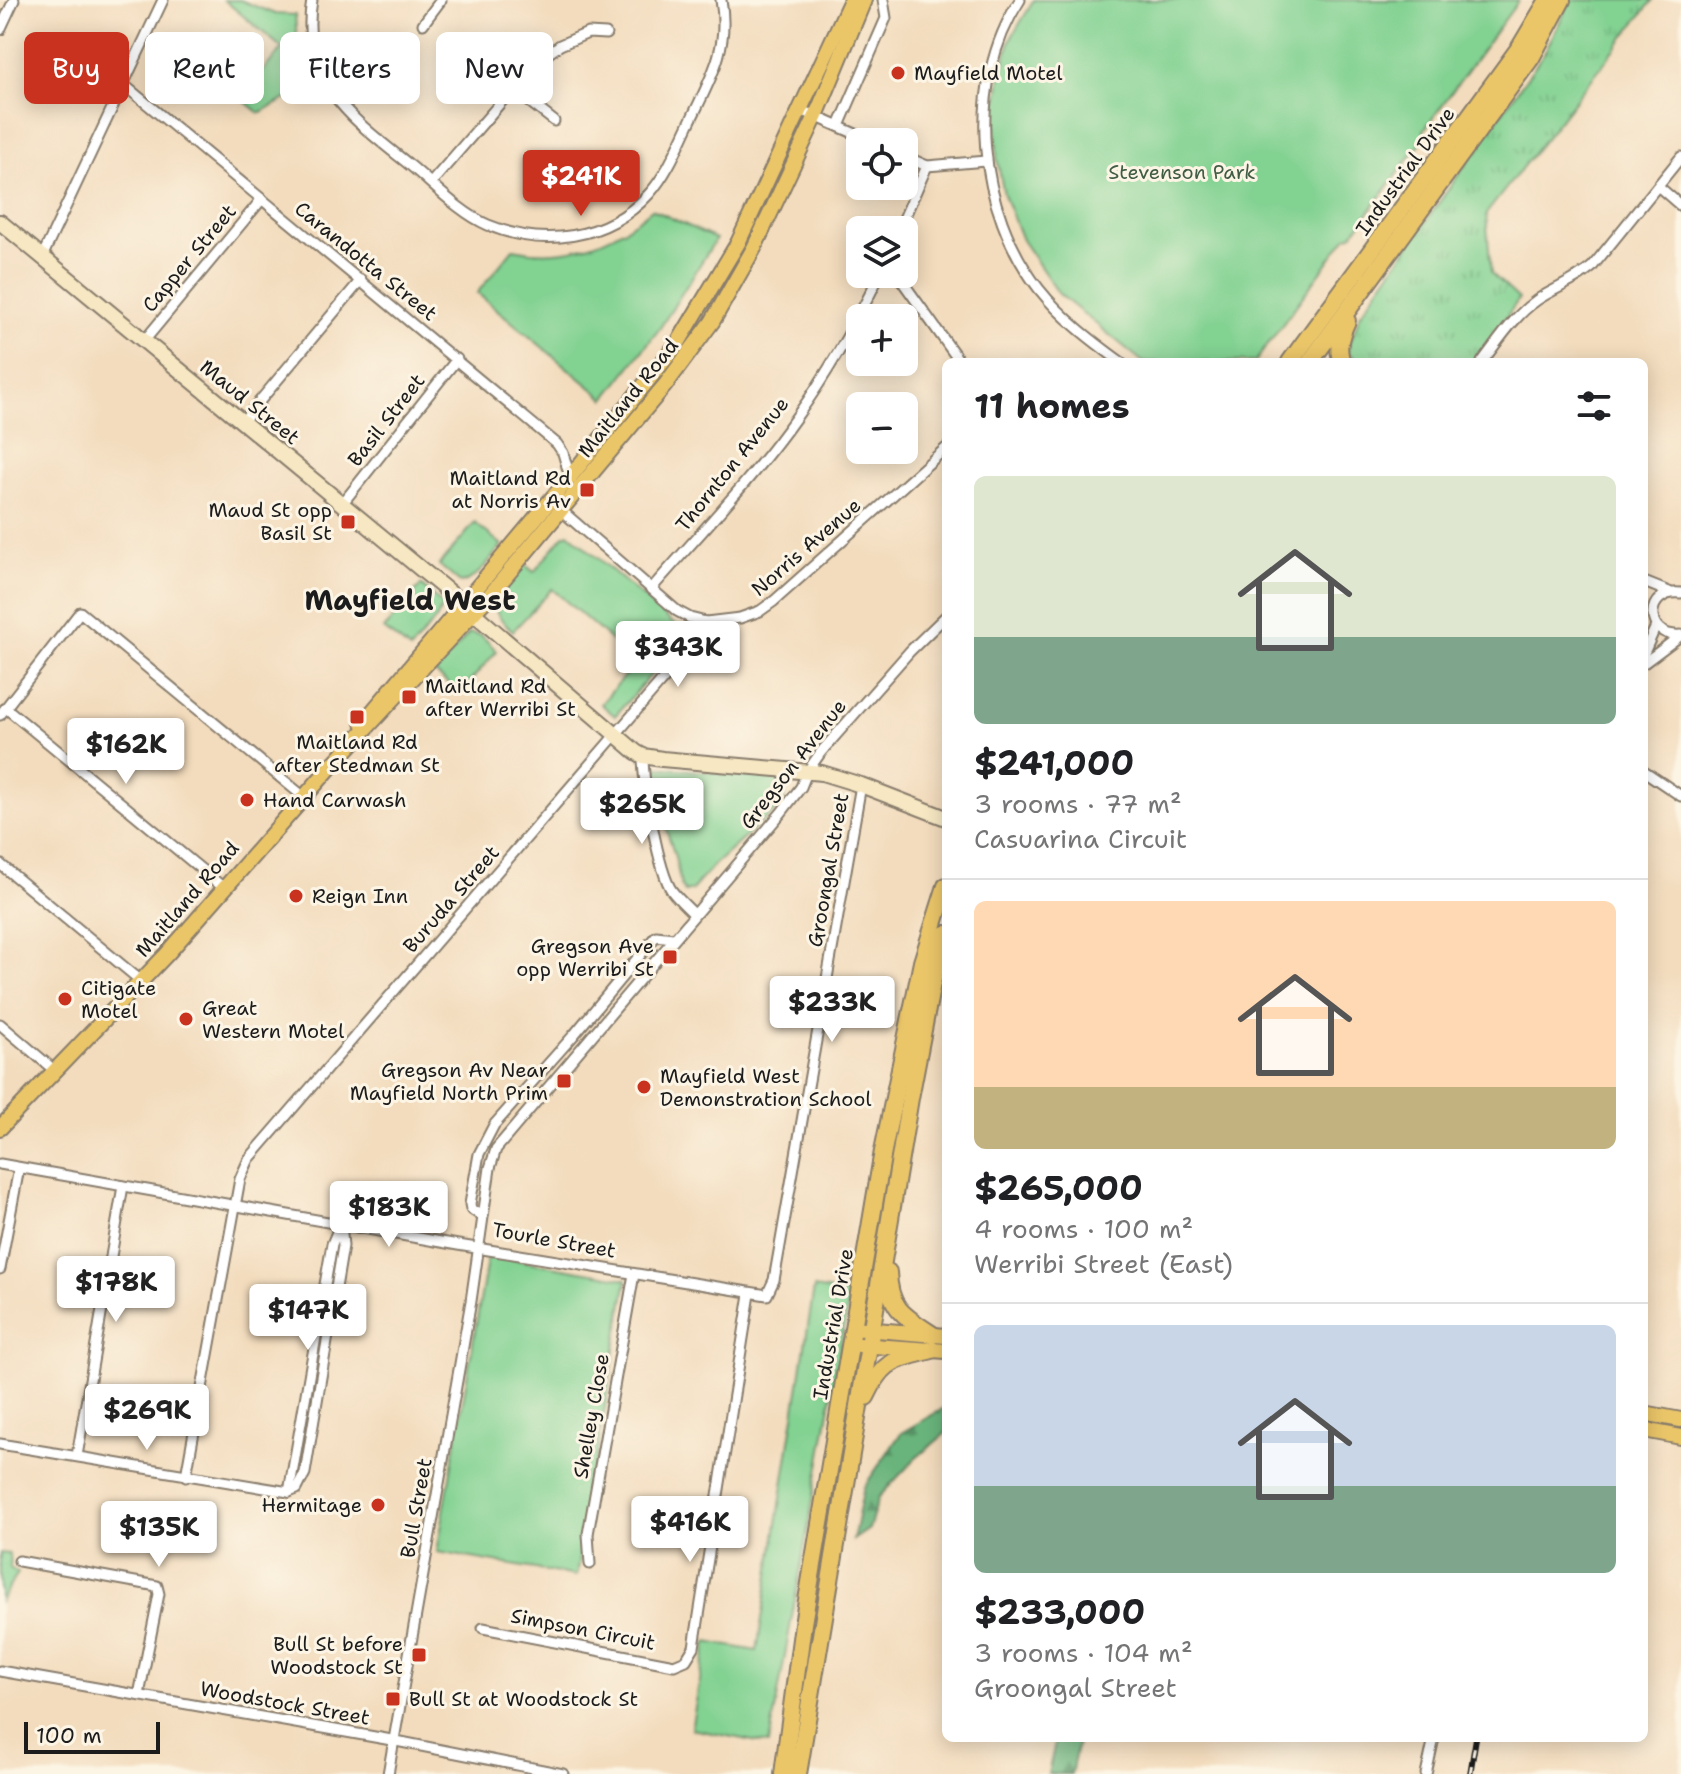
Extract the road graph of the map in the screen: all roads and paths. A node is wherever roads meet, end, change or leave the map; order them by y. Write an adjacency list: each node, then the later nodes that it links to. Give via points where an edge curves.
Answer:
1 (14, 0): 13 (street)
2 (163, 0): 16 (street)
3 (312, 0): 30 (street, via 310,34 321,77 346,113)
4 (441, 0): 12 (street)
5 (721, 0): 30 (street, via 723,43 712,75 669,167 624,215 589,233 526,237 486,224)
6 (851, 0): 21 (main road, Maitland Road)
7 (864, 0): 22 (main road, Maitland Road)
8 (883, 0): 24 (street, via 886,18)
9 (1020, 0): 27 (street, via 1004,31 989,86)
10 (1548, 0): 42 (highway, Industrial Drive)
11 (1562, 0): 37 (highway, Industrial Drive, via 1531,58)
12 (423, 24)
13 (0, 30)
14 (606, 34): 15 (street, via 588,33)
15 (553, 50)
16 (129, 71)
17 (129, 89): 32 (street, Carandotta Street)
18 (114, 104): 36 (street)
19 (500, 104): 30 (street)
20 (532, 104): 23 (street)
21 (801, 110): 22 (street); 50 (main road, Maitland Road, via 738,243 697,314)
22 (816, 116): 24 (street); 52 (main road, Maitland Road, via 754,248 712,322)
23 (554, 121)
24 (839, 126): 25 (street)
25 (846, 129)
26 (1681, 157): 31 (street)
27 (986, 161): 29 (street); 44 (street, via 1007,233 1038,287)
28 (918, 162): 29 (street)
29 (927, 166): 34 (street)
30 (431, 183)
31 (1658, 186): 33 (street); 46 (street, via 1592,267 1540,297)
32 (262, 199): 38 (street, Carandotta Street); 41 (street, Capper Street)
33 (1681, 206)
34 (905, 216)
35 (0, 222): 36 (main road, Maud Street)
36 (42, 257): 41 (main road, Maud Street)
37 (1375, 271): 42 (highway, Industrial Drive); 45 (highway, via 1342,334)
38 (361, 280): 47 (street, Carandotta Street); 48 (street)
39 (873, 288): 54 (street, Thornton Avenue, via 797,416)
40 (907, 288): 43 (street)
41 (144, 341): 48 (main road, Maud Street)
42 (1307, 355)
43 (957, 358)
44 (1116, 358)
45 (1340, 358)
46 (1485, 358)
47 (457, 359): 50 (street, Carandotta Street, via 557,444); 51 (street, Basil Street)
48 (243, 421): 51 (main road, Maud Street)
49 (942, 452): 59 (street, Norris Avenue, via 760,611)
50 (570, 477): 56 (main road, Maitland Road)
51 (342, 504): 56 (main road, Maud Street)
52 (562, 511): 54 (street); 56 (main road, Maitland Road)
53 (1648, 583): 55 (street)
54 (652, 588): 59 (street, via 677,611)
55 (1678, 592): 60 (street, via 1657,601)
56 (469, 608): 65 (main road, Maud Street); 71 (main road, Maitland Road, via 371,711)
57 (1648, 612): 60 (street)
58 (942, 620): 67 (street, Gregson Avenue)
59 (706, 622): 65 (street, Buruda Street, via 699,638)
60 (1655, 622): 61 (street, via 1670,636); 62 (street)
61 (1680, 636): 63 (street)
62 (1648, 642)
63 (1648, 660)
64 (3, 712): 71 (street, via 80,612); 76 (street)
65 (616, 736): 66 (main road, Maud Street); 88 (street, Buruda Street, via 249,1159)
66 (643, 756): 67 (main road); 78 (street, via 664,869 671,889)
67 (807, 772): 69 (main road); 78 (street, Gregson Avenue, via 781,813)
68 (1648, 774): 70 (street)
69 (861, 785): 72 (main road); 95 (street, Groongal Street)
70 (1681, 796)
71 (304, 797): 76 (main road, Maitland Road)
72 (914, 806): 73 (main road); 74 (main road)
73 (942, 816)
74 (942, 823)
75 (0, 864): 81 (street)
76 (225, 889): 81 (main road, Maitland Road)
77 (942, 899): 97 (highway, Industrial Drive, via 913,1003)
78 (694, 914): 79 (street, Gregson Avenue)
79 (673, 938): 89 (street, Gregson Avenue, via 502,1139 493,1157); 89 (street, Gregson Avenue, via 656,936 494,1125 479,1154 470,1204)
80 (942, 950): 91 (highway, Industrial Drive)
81 (141, 981): 83 (main road, Maitland Road)
82 (0, 1024): 83 (street)
83 (54, 1070): 84 (main road, Maitland Road)
84 (0, 1128)
85 (0, 1164): 86 (street, Tourle Street)
86 (19, 1168): 87 (street, Tourle Street); 93 (street)
87 (123, 1186): 88 (street, Tourle Street); 106 (street)
88 (235, 1205): 90 (street, Tourle Street); 107 (street, Buruda Street)
89 (482, 1216): 92 (street, Gregson Avenue)
90 (341, 1223): 92 (street, Tourle Street); 107 (street, via 332,1244 289,1492)
91 (886, 1238): 98 (highway, Industrial Drive); 99 (highway, via 894,1305)
92 (477, 1248): 94 (street, Tourle Street); 113 (street, Bull Street)
93 (0, 1269)
94 (634, 1274): 96 (street, Tourle Street); 109 (street, Shelley Close, via 588,1534)
95 (770, 1292): 96 (street, Tourle Street)
96 (750, 1294): 110 (street, Simpson Circuit, via 694,1647 686,1660 674,1665)
97 (851, 1336): 98 (main road); 117 (highway, Industrial Drive)
98 (870, 1338): 99 (main road); 100 (highway, Industrial Drive)
99 (939, 1343): 100 (highway, via 883,1367)
100 (858, 1414): 118 (highway, Industrial Drive)
101 (1648, 1414): 102 (main road)
102 (1681, 1420)
103 (1648, 1431): 104 (main road)
104 (1681, 1437)
105 (0, 1444): 106 (street)
106 (77, 1456): 107 (street)
107 (186, 1476)
108 (19, 1561): 112 (street, via 157,1586)
109 (590, 1564)
110 (483, 1628)
111 (0, 1671): 112 (street, Woodstock Street)
112 (139, 1695): 113 (street, Woodstock Street)
113 (394, 1740): 115 (street, Bull Street); 116 (street, Woodstock Street)
114 (1433, 1742): 119 (street)
115 (388, 1774)
116 (563, 1774)
117 (783, 1774)
118 (798, 1774)
119 (1426, 1774)

